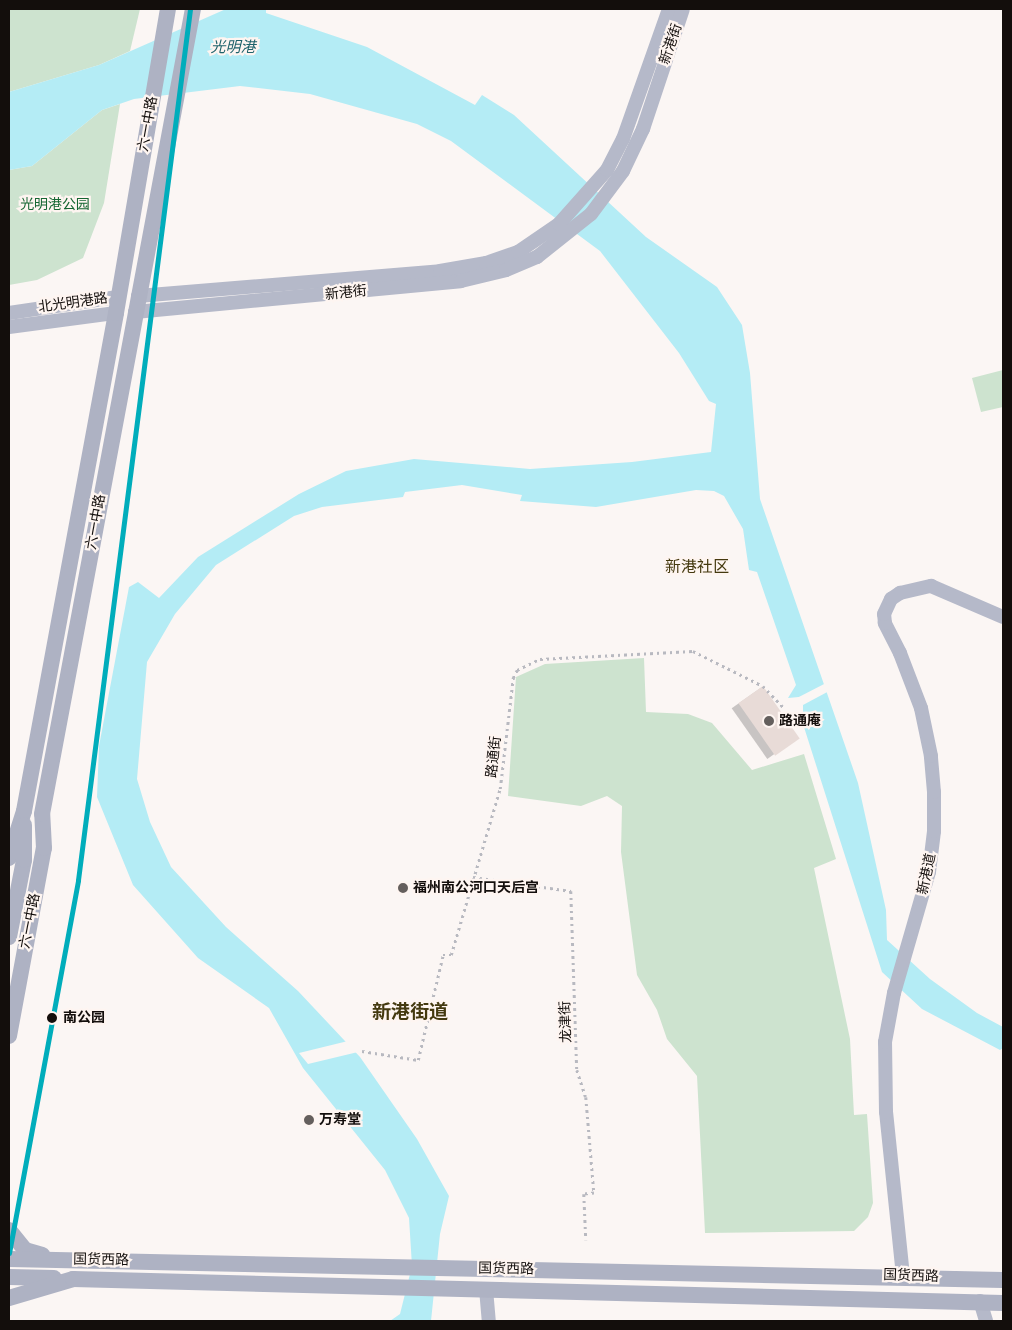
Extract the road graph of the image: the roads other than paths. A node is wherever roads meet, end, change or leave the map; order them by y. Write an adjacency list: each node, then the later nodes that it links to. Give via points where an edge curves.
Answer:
1 (168, 9): 7 (main road, 六一中路)
2 (193, 9): 6 (main road, 六一中路)
3 (668, 9): 5 (street, 新港街, via 624,139 601,178)
4 (683, 9): 5 (street, 新港街, via 642,129 612,190 584,221)
5 (546, 243): 6 (street, 新港街, via 515,266 461,281)
6 (136, 304): 7 (main road, 北光明港路); 11 (main road, 六一中路)
7 (117, 305): 8 (street, 北光明港路); 9 (street, 北光明港路); 12 (main road, 六一中路)
8 (9, 312)
9 (9, 327)
10 (1003, 618): 18 (street, 新港道, via 931,586 900,593 886,606 884,623 914,689 927,732 934,792 929,872 894,993 885,1042 886,1112)
11 (42, 814): 12 (main road); 14 (main road, 六一中路, via 44,848)
12 (16, 859): 13 (main road)
13 (9, 938)
14 (9, 1036)
15 (9, 1230): 17 (main road, via 25,1250)
16 (9, 1259): 17 (main road, 国货西路)
17 (58, 1260): 18 (main road, 国货西路)
18 (903, 1276): 21 (main road, 国货西路)
19 (9, 1277): 20 (main road, 国货西路)
20 (73, 1279): 22 (main road, 国货西路); 23 (main road)
21 (1003, 1280)
22 (486, 1289): 24 (main road, 国货西路); 26 (street)
23 (9, 1298)
24 (980, 1301): 25 (main road, 国货西路); 27 (street)
25 (1003, 1303)
26 (489, 1321)
27 (986, 1321)

